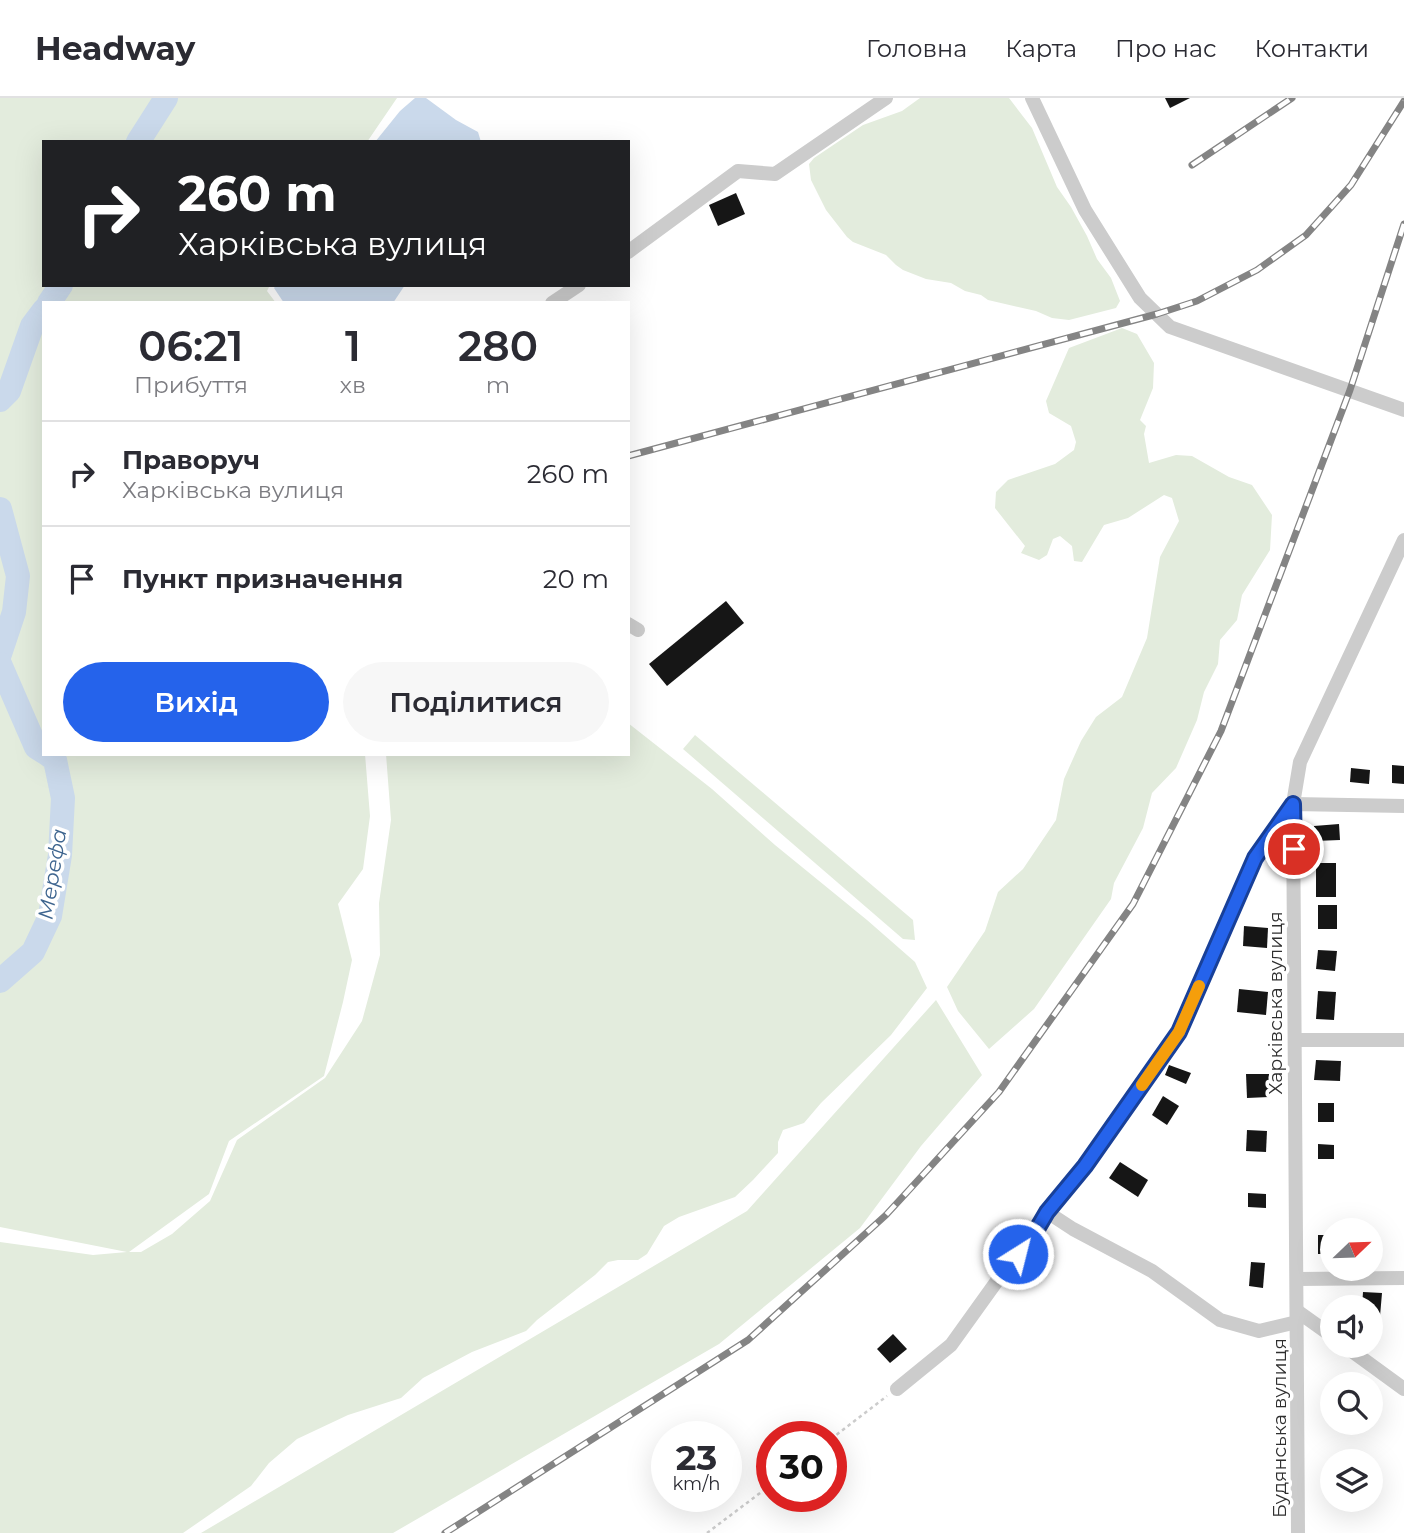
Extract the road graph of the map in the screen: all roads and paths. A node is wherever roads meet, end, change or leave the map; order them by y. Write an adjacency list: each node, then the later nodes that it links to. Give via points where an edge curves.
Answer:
1 (887, 98): 3 (street, via 775,174 738,171)
2 (1032, 98): 6 (street, via 1085,210 1140,298 1170,327)
3 (630, 251)
4 (576, 287): 5 (street)
5 (555, 301)
6 (1404, 410)
7 (1404, 540): 8 (street, Харківська вулиця, via 1300,762)
8 (1293, 804): 9 (street); 10 (street, Харківська вулиця); 12 (street, via 1255,858 1179,1032)
9 (1404, 806)
10 (1295, 1040): 11 (street); 13 (street, Харківська вулиця)
11 (1404, 1040)
12 (1047, 1212): 15 (street, via 1152,1271 1220,1320 1259,1331); 18 (street, via 951,1345)
13 (1297, 1279): 14 (street); 15 (street, Харківська вулиця)
14 (1404, 1279)
15 (1297, 1316): 16 (street); 23 (street, Будянська вулиця)
16 (1320, 1329)
17 (1361, 1358): 19 (street)
18 (897, 1389): 20 (path)
19 (1404, 1389)
20 (847, 1427)
21 (756, 1496): 22 (path)
22 (707, 1533)
23 (1298, 1533)

